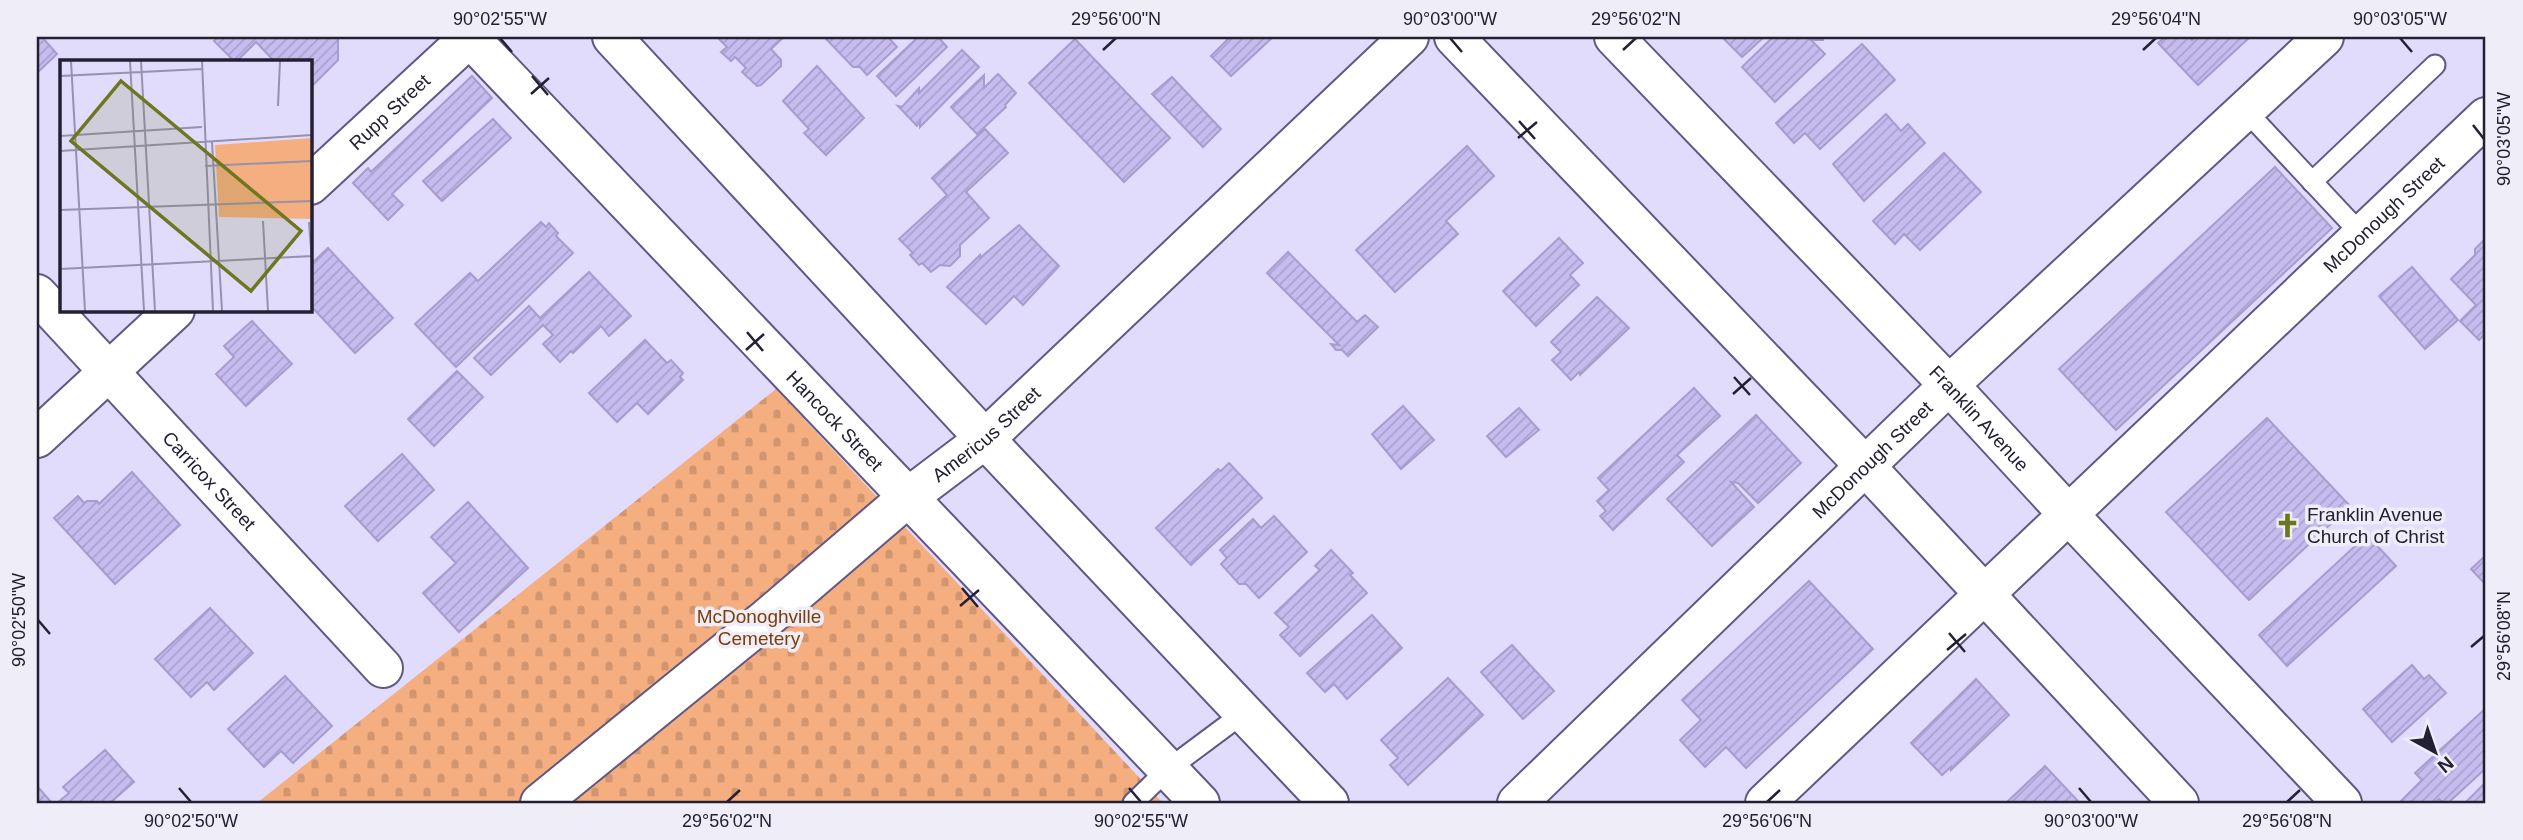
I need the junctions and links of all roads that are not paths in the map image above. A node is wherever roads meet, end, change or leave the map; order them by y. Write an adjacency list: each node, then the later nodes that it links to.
1 (470, 37): 11 (street, Rupp Street); 20 (street, Hancock Street)
2 (612, 37): 18 (street)
3 (1409, 37): 18 (street, Americus Street)
4 (1454, 37): 19 (street)
5 (1614, 37): 16 (street, Franklin Avenue)
6 (2325, 37): 8 (street, McDonough Street)
7 (2435, 65): 10 (lane)
8 (2246, 111): 10 (lane); 16 (street, McDonough Street)
9 (2486, 117): 12 (street, McDonough Street)
10 (2312, 182): 12 (lane)
11 (312, 183)
12 (2362, 235): 21 (street, McDonough Street)
13 (37, 294): 15 (street, Carricox Street)
14 (173, 312): 15 (street)
15 (108, 371): 17 (street); 23 (street, Carricox Street)
16 (1949, 385): 19 (street, McDonough Street); 21 (street, Franklin Avenue)
17 (37, 438)
18 (985, 439): 20 (street, Americus Street); 24 (street)
19 (1865, 466): 22 (street); 30 (street, McDonough Street)
20 (907, 498): 25 (street, Hancock Street); 26 (street, Americus Street)
21 (2068, 514): 22 (street, McDonough Street); 33 (street, Franklin Avenue)
22 (1984, 596): 31 (street, McDonough Street); 32 (street)
23 (383, 668)
24 (1245, 712): 25 (lane); 29 (street)
25 (1167, 770): 27 (lane); 28 (street, Hancock Street)
26 (540, 803)
27 (1133, 803)
28 (1200, 803)
29 (1329, 803)
30 (1517, 803)
31 (1765, 803)
32 (2179, 803)
33 (2342, 803)

